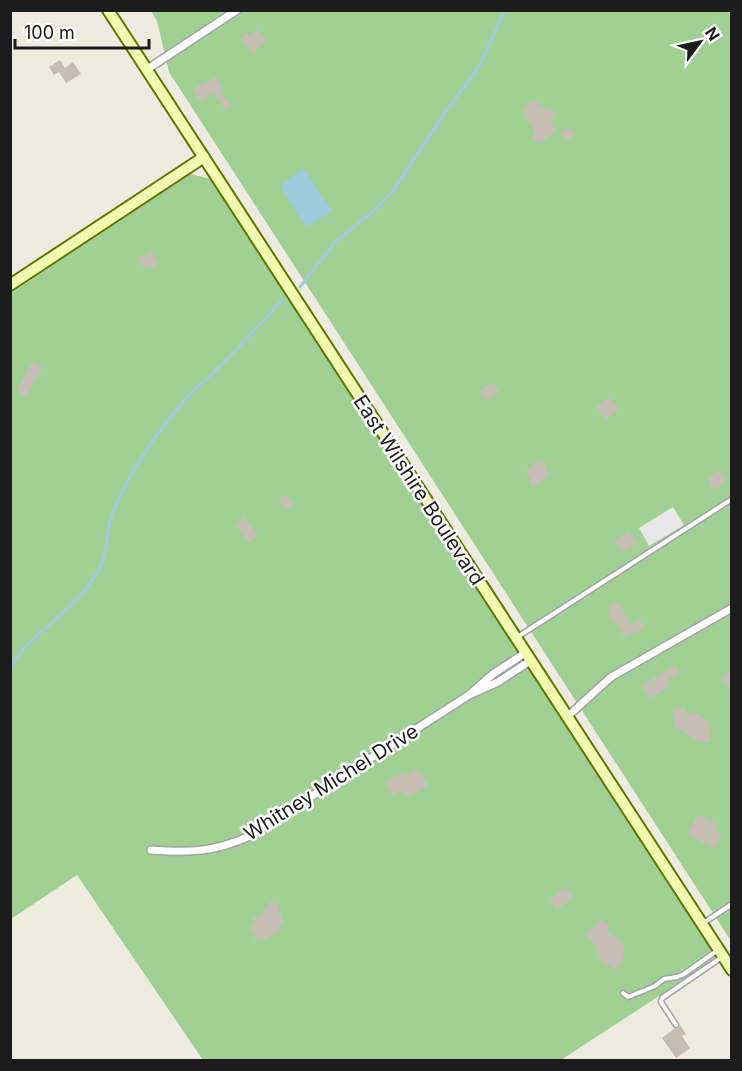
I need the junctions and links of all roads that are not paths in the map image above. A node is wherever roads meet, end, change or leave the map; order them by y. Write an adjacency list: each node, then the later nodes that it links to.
1 (108, 10): 3 (street, East Wilshire Boulevard)
2 (237, 10): 3 (street)
3 (146, 70): 4 (street, East Wilshire Boulevard)
4 (204, 157): 5 (street); 8 (street, East Wilshire Boulevard)
5 (10, 285)
6 (732, 499): 8 (lane)
7 (732, 608): 10 (street)
8 (515, 638): 9 (street, East Wilshire Boulevard)
9 (528, 657): 10 (street, East Wilshire Boulevard); 11 (street, Whitney Michel Drive)
10 (567, 717): 13 (street, East Wilshire Boulevard)
11 (151, 850)
12 (732, 904): 13 (lane)
13 (702, 924): 14 (street, East Wilshire Boulevard)
14 (721, 953): 15 (street, East Wilshire Boulevard); 16 (lane); 17 (lane)
15 (732, 970)
16 (623, 993)
17 (676, 1025)

